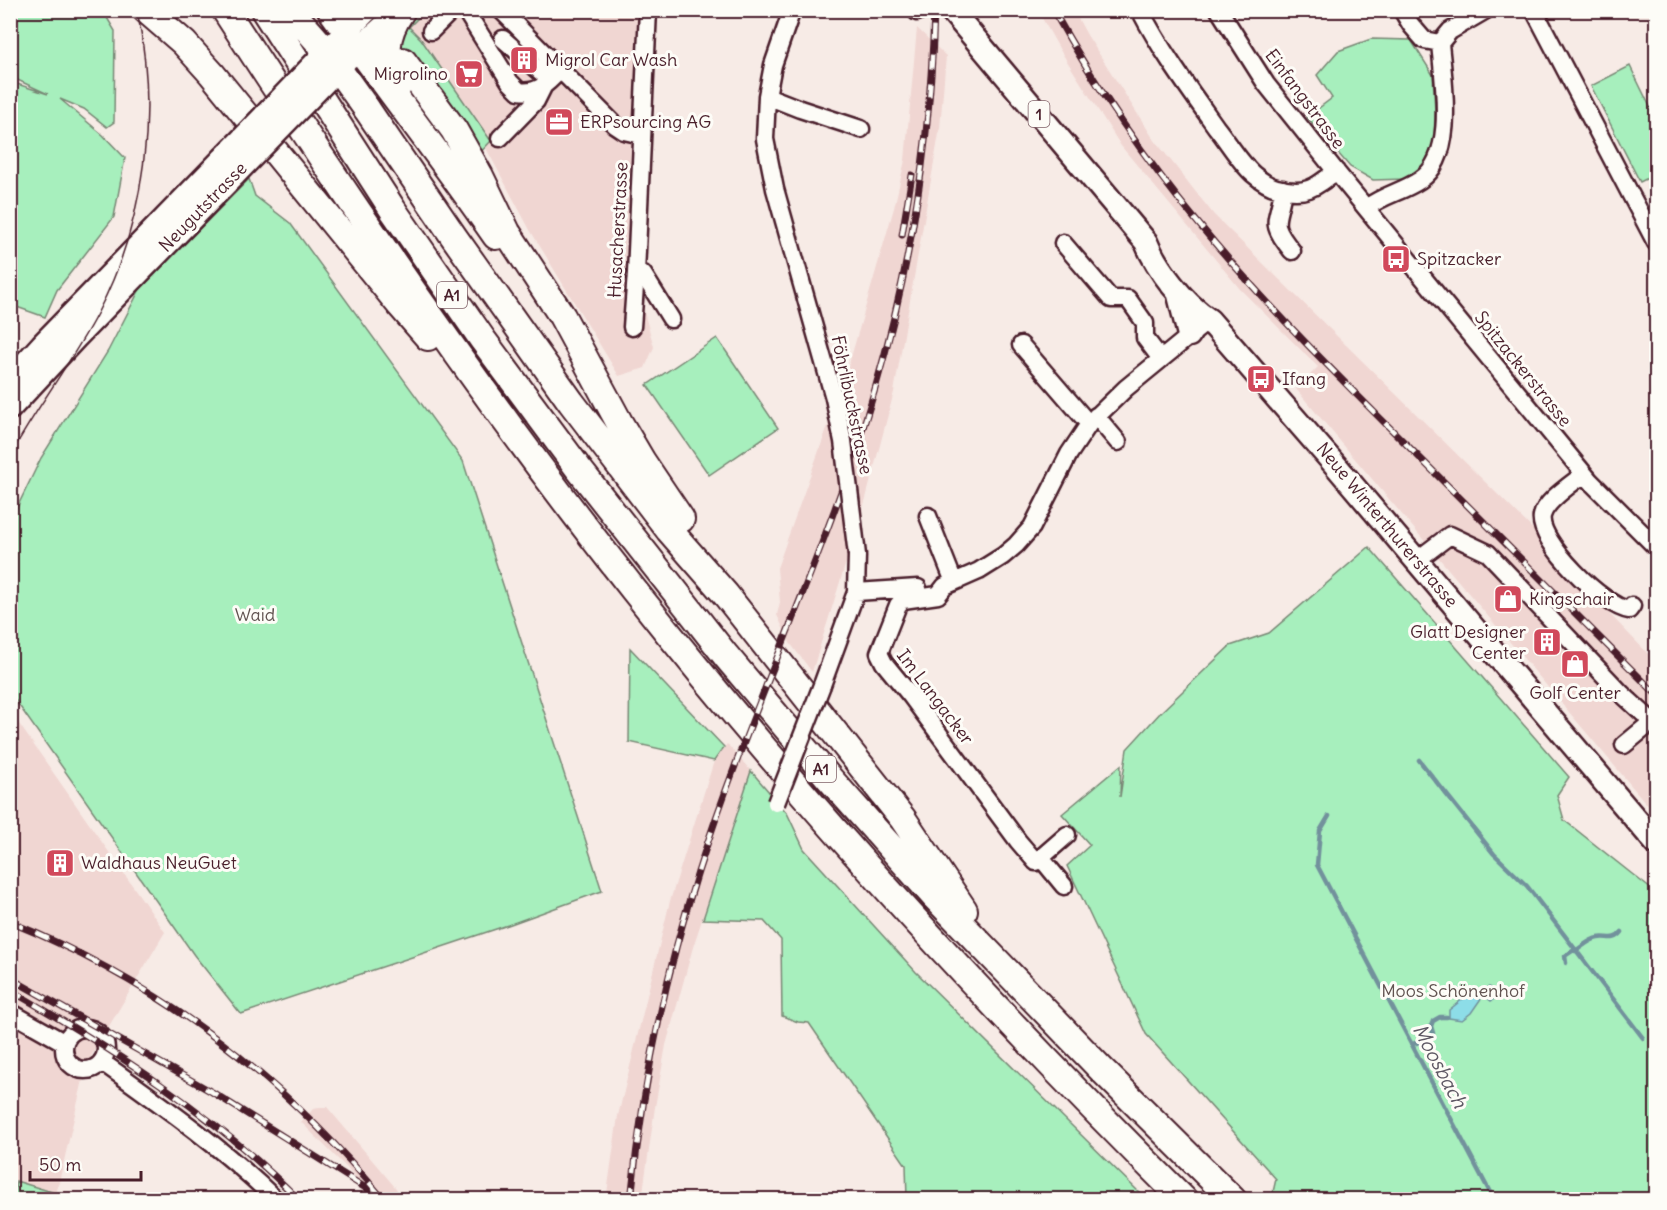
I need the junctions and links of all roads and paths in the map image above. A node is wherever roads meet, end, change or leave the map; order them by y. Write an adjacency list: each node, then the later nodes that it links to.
1 (146, 10): 54 (highway)
2 (225, 10): 54 (highway, A1)
3 (264, 10): 71 (highway, A1)
4 (290, 10): 62 (highway, bridge)
5 (331, 10): 23 (highway)
6 (367, 10): 23 (main road, Neugutstrasse)
7 (402, 10): 23 (main road, Neugutstrasse); 28 (highway)
8 (452, 10): 20 (street)
9 (465, 10): 24 (street)
10 (501, 10): 19 (street)
11 (648, 10): 30 (street, Husacherstrasse)
12 (792, 10): 27 (street, Föhrlibuckstrasse)
13 (951, 10): 36 (main road, Neue Winterthurerstrasse / 1)
14 (1140, 10): 34 (street)
15 (1219, 10): 33 (street, Einfangstrasse)
16 (1402, 10): 22 (street)
17 (1486, 10): 22 (street)
18 (1534, 10): 38 (street)
19 (516, 26): 21 (street); 26 (street)
20 (431, 31)
21 (503, 39): 24 (street); 26 (street)
22 (1440, 43): 35 (street)
23 (346, 46): 28 (highway); 32 (main road, Neugutstrasse, bridge)
24 (490, 51): 26 (street)
25 (404, 61): 50 (highway)
26 (551, 79): 30 (street); 31 (street)
27 (767, 96): 29 (street); 61 (street, Föhrlibuckstrasse, bridge)
28 (415, 122): 50 (highway)
29 (861, 129)
30 (642, 135): 40 (street, Husacherstrasse)
31 (500, 138)
32 (229, 166): 51 (main road, Neugutstrasse); 52 (main road, Neugutstrasse)
33 (1336, 171): 34 (street); 35 (street, Einfangstrasse)
34 (1283, 189): 39 (street)
35 (1366, 208): 56 (street, Spitzackerstrasse)
36 (1146, 242): 41 (main road, Neue Winterthurerstrasse / 1); 44 (main road, Neue Winterthurerstrasse / 1)
37 (1063, 243): 47 (street)
38 (1656, 243)
39 (1292, 251)
40 (636, 273): 43 (street); 45 (street, Husacherstrasse)
41 (1176, 288): 44 (main road, Neue Winterthurerstrasse / 1); 46 (main road)
42 (1120, 308): 47 (street)
43 (671, 318)
44 (1209, 320): 46 (street, Im Langacker); 59 (main road, Neue Winterthurerstrasse / 1)
45 (632, 327)
46 (1190, 335): 49 (street, Im Langacker)
47 (1145, 338): 49 (street)
48 (1021, 345): 53 (street)
49 (1161, 359): 53 (street, Im Langacker)
50 (585, 361): 62 (highway)
51 (10, 380)
52 (10, 408)
53 (1093, 420): 55 (street); 60 (street, Im Langacker)
54 (510, 428): 76 (highway, A1)
55 (1118, 442)
56 (1584, 474): 58 (street, Spitzackerstrasse); 63 (street)
57 (928, 516): 60 (street)
58 (1656, 547)
59 (1417, 560): 64 (street); 68 (main road, Neue Winterthurerstrasse / 1)
60 (950, 584): 61 (street); 69 (street, Im Langacker)
61 (856, 592): 66 (street, Föhrlibuckstrasse, bridge)
62 (726, 595): 71 (highway)
63 (1632, 606)
64 (1655, 723): 65 (street)
65 (1624, 745)
66 (776, 803)
67 (1067, 836): 69 (street)
68 (1656, 843)
69 (1041, 858): 70 (street)
70 (1064, 886)
71 (997, 960): 77 (highway, A1)
72 (10, 1012): 73 (street)
73 (65, 1043): 74 (street); 74 (street)
74 (102, 1062): 75 (street)
75 (276, 1200)
76 (1184, 1200)
77 (1233, 1200)

